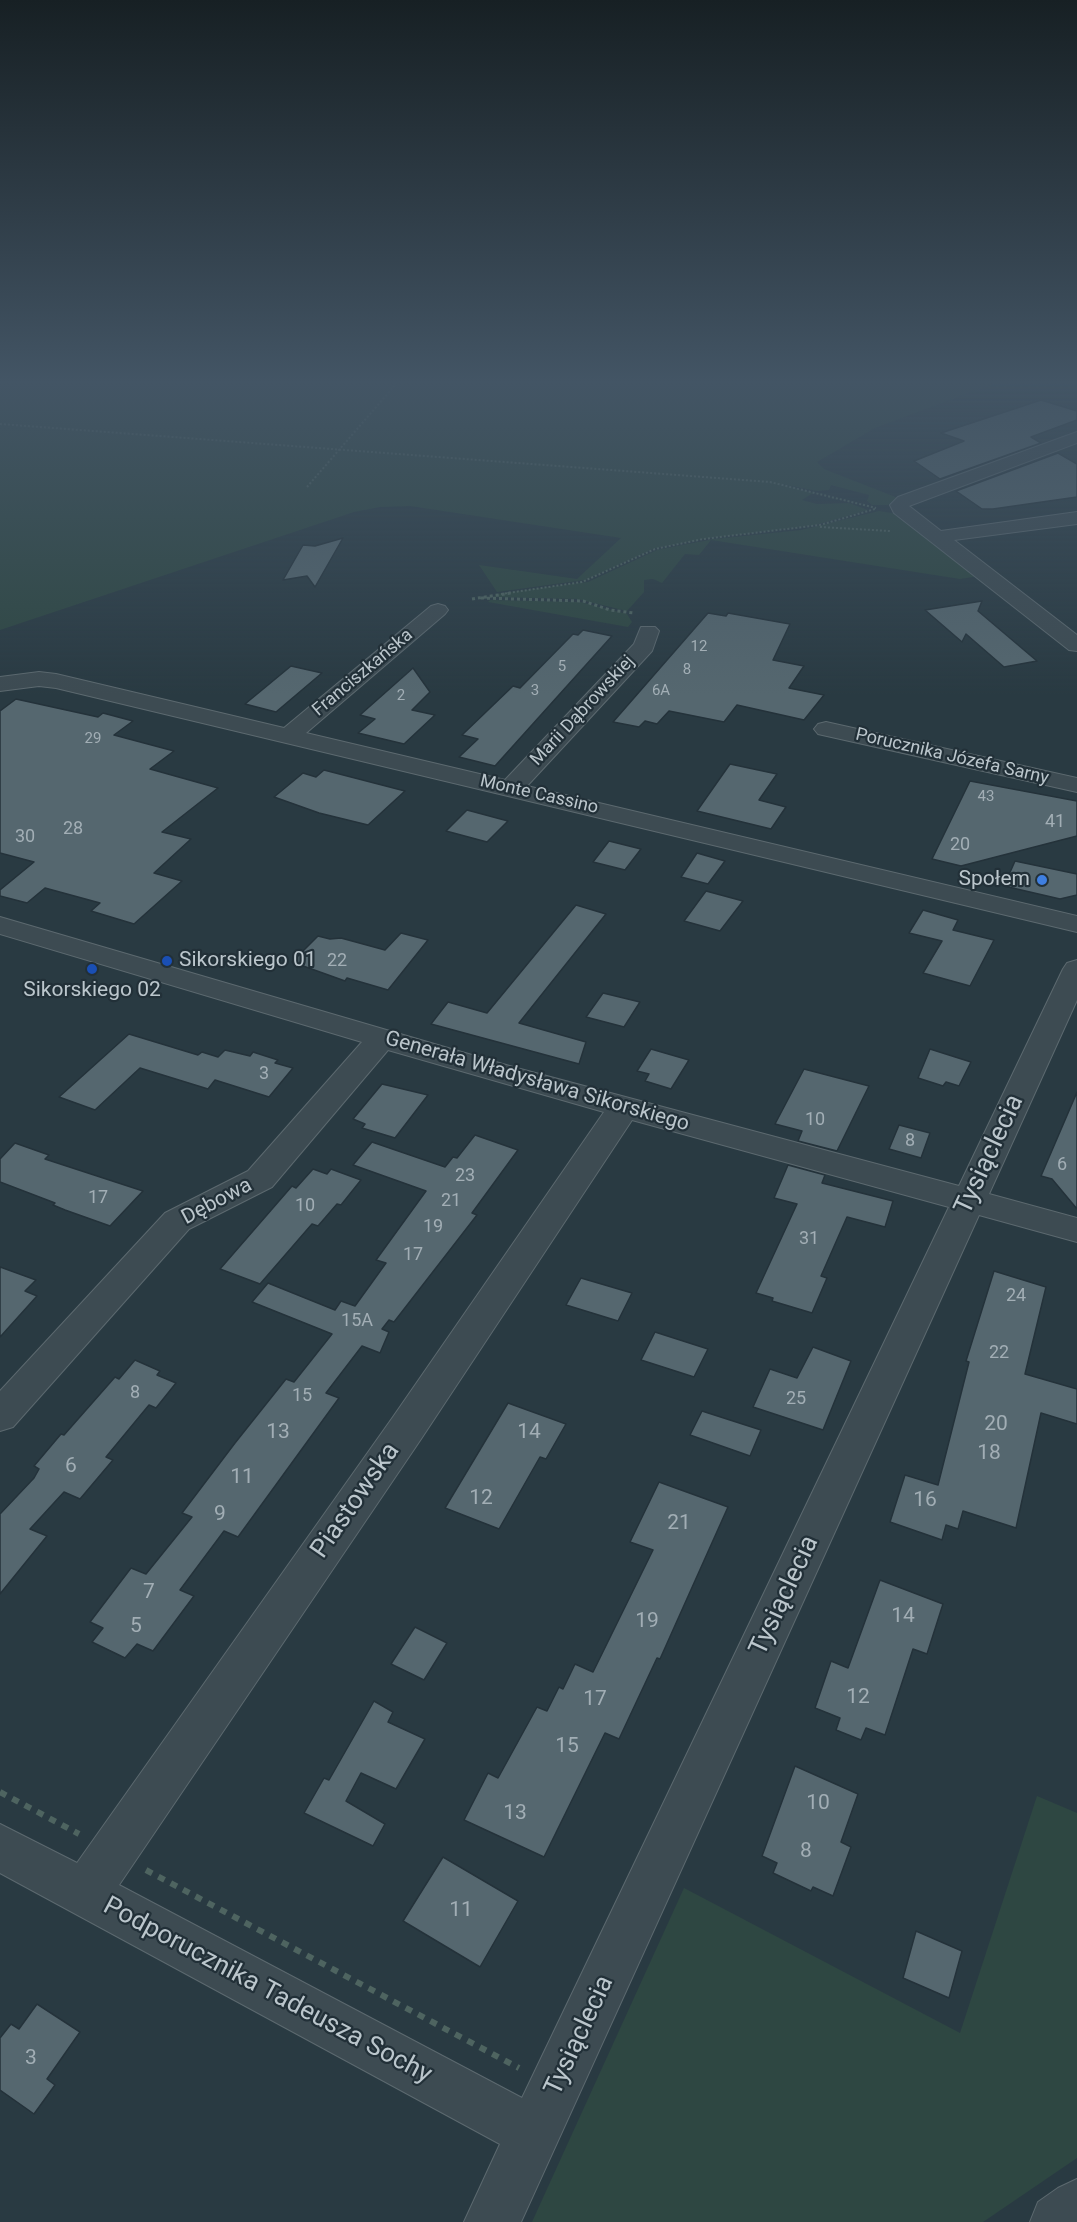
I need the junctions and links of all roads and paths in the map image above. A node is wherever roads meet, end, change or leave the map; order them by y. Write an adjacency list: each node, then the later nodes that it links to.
1 (794, 488): 4 (path)
2 (939, 488): 5 (street)
3 (1077, 518): 5 (street)
4 (804, 528): 5 (path); 7 (path)
5 (934, 535): 8 (street)
6 (438, 610): 11 (street, Franciszkańska)
7 (642, 622): 13 (street, Marii Dąbrowskiej)
8 (1077, 645)
9 (0, 684): 11 (street, Monte Cassino)
10 (826, 729): 12 (street, Porucznika Józefa Sarny)
11 (289, 736): 13 (street, Monte Cassino)
12 (1077, 785)
13 (511, 788): 14 (street, Monte Cassino)
14 (1077, 924)
15 (0, 925): 17 (street, Generała Władysława Sikorskiego)
16 (1077, 969): 19 (street, Tysiąclecia)
17 (382, 1038): 18 (street, Generała Władysława Sikorskiego); 21 (street, Dębowa)
18 (624, 1107): 19 (street, Generała Władysława Sikorskiego); 24 (street, Piastowska)
19 (969, 1201): 20 (street, Generała Władysława Sikorskiego); 27 (street, Tysiąclecia)
20 (1077, 1230)
21 (0, 1416)
22 (0, 1792): 24 (path)
23 (0, 1847): 25 (street, Podporucznika Tadeusza Sochy)
24 (112, 1852): 25 (street, Piastowska); 26 (path)
25 (85, 1893): 27 (street, Podporucznika Tadeusza Sochy)
26 (523, 2070)
27 (535, 2134): 29 (street, Tysiąclecia)
28 (1077, 2207): 30 (street)
29 (492, 2222)
30 (1058, 2222)

